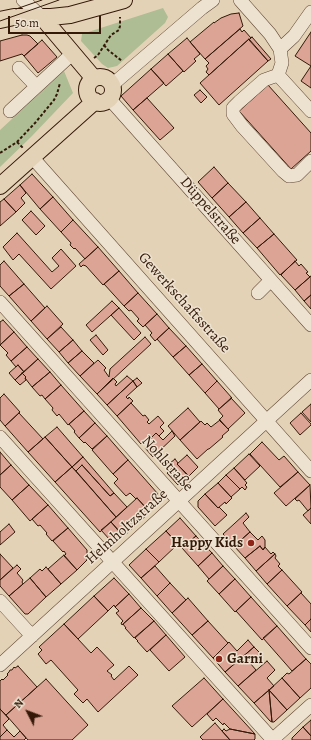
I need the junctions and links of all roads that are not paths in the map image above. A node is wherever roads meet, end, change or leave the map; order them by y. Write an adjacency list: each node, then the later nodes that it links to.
1 (23, 0): 6 (street)
2 (124, 0): 6 (main road)
3 (213, 0): 14 (street)
4 (240, 0): 8 (street)
5 (311, 12): 8 (street)
6 (42, 17): 7 (main road); 9 (main road)
7 (0, 20)
8 (280, 49): 11 (street)
9 (76, 58): 12 (main road); 13 (street)
10 (19, 68): 13 (street)
11 (278, 75): 16 (street); 18 (street)
12 (93, 79): 14 (main road); 14 (main road)
13 (36, 86): 15 (street)
14 (105, 95): 17 (main road); 20 (street, Düppelstraße)
15 (10, 110)
16 (311, 111)
17 (32, 157): 19 (main road); 25 (street, Gewerkschaftsstraße)
18 (311, 161)
19 (0, 186)
20 (271, 280): 21 (street); 23 (street, Düppelstraße)
21 (258, 292)
22 (0, 302): 28 (street, Nohlstraße)
23 (311, 325)
24 (311, 380): 25 (street, Helmholtzstraße)
25 (266, 421): 27 (street, Gewerkschaftsstraße); 28 (street, Helmholtzstraße)
26 (0, 437): 29 (street)
27 (311, 470)
28 (179, 502): 29 (street, Helmholtzstraße); 32 (street, Nohlstraße)
29 (113, 562): 31 (street, Helmholtzstraße); 35 (street)
30 (0, 601): 31 (street)
31 (32, 636): 33 (street, Helmholtzstraße)
32 (311, 648)
33 (0, 665)
34 (311, 705): 35 (street)
35 (272, 740)

